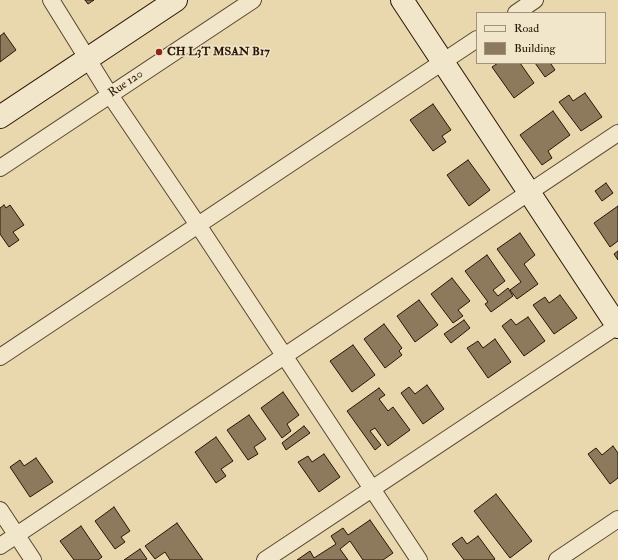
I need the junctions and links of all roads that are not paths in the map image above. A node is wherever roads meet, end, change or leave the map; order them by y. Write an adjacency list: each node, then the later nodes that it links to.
1 (51, 0): 8 (street)
2 (176, 0): 8 (street)
3 (253, 0): 10 (street, Rue 120)
4 (402, 0): 9 (street)
5 (535, 0): 6 (street)
6 (517, 12)
7 (476, 40): 9 (street)
8 (88, 58): 10 (street); 11 (street)
9 (443, 62): 14 (street); 15 (street)
10 (110, 95): 13 (street, Rue 120); 15 (street)
11 (0, 117)
12 (618, 133): 14 (street)
13 (0, 168)
14 (530, 193): 16 (street); 17 (street)
15 (198, 225): 17 (street); 18 (street)
16 (618, 326): 19 (street)
17 (284, 356): 19 (street); 22 (street)
18 (0, 357)
19 (372, 488): 26 (street); 27 (street)
20 (0, 510): 22 (street)
21 (618, 519): 24 (street)
22 (17, 535): 23 (street); 25 (street)
23 (0, 546)
24 (567, 557)
25 (34, 560)
26 (265, 560)
27 (419, 560)

